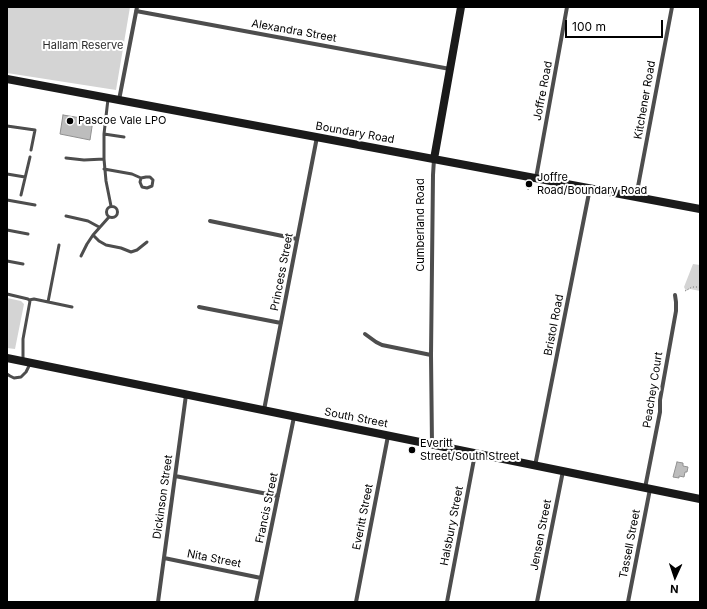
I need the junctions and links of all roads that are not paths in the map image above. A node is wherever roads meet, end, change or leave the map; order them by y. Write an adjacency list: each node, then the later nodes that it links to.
1 (461, 7): 5 (main road, Cumberland Road)
2 (567, 7): 22 (street, Joffre Road)
3 (672, 7): 25 (street, Kitchener Road)
4 (136, 9): 5 (street, Alexandra Street); 8 (street)
5 (450, 68): 16 (main road, Cumberland Road)
6 (7, 79): 7 (main road, Boundary Road)
7 (108, 97): 8 (main road, Boundary Road); 10 (lane)
8 (119, 100): 11 (main road, Boundary Road)
9 (7, 126): 13 (lane)
10 (104, 134): 12 (lane); 17 (lane)
11 (317, 137): 16 (main road, Boundary Road); 37 (street, Princess Street)
12 (124, 138)
13 (31, 150)
14 (30, 157): 20 (lane)
15 (66, 158): 17 (lane)
16 (434, 158): 22 (main road, Boundary Road); 51 (street, Cumberland Road)
17 (104, 159): 18 (lane)
18 (104, 169): 21 (lane); 28 (lane)
19 (7, 174): 20 (lane)
20 (25, 177): 24 (lane)
21 (141, 178): 21 (lane)
22 (536, 178): 23 (main road, Boundary Road)
23 (590, 188): 25 (main road, Boundary Road); 61 (street, Bristol Road)
24 (21, 195)
25 (636, 197): 29 (main road, Boundary Road)
26 (7, 200): 27 (lane)
27 (35, 205)
28 (111, 206): 31 (lane); 31 (lane)
29 (700, 209)
30 (66, 216): 33 (lane)
31 (109, 217): 33 (lane)
32 (210, 221): 37 (street)
33 (99, 227): 36 (lane)
34 (7, 230): 35 (lane)
35 (28, 234)
36 (92, 235): 38 (lane); 40 (lane)
37 (297, 239): 49 (street, Princess Street)
38 (146, 242)
39 (59, 245): 46 (lane)
40 (81, 256)
41 (7, 261): 42 (lane)
42 (23, 264)
43 (7, 294): 45 (lane)
44 (675, 295): 64 (street, Peachey Court)
45 (29, 300): 46 (lane); 53 (lane)
46 (48, 302): 47 (lane)
47 (72, 307)
48 (199, 307): 49 (street)
49 (281, 323): 56 (street, Princess Street)
50 (365, 334): 51 (street)
51 (431, 355): 59 (street, Cumberland Road)
52 (7, 358): 53 (main road, South Street)
53 (27, 362): 54 (lane); 55 (main road, South Street)
54 (7, 374)
55 (186, 395): 56 (main road, South Street); 63 (street, Dickinson Street)
56 (264, 410): 57 (main road, South Street)
57 (294, 417): 58 (main road, South Street); 65 (street, Francis Street)
58 (388, 436): 59 (main road, South Street); 71 (street, Everitt Street)
59 (432, 445): 60 (main road, South Street)
60 (475, 454): 61 (main road, South Street); 72 (street, Halsbury Street)
61 (535, 466): 62 (main road, South Street)
62 (562, 472): 64 (main road, South Street); 73 (street, Jensen Street)
63 (175, 476): 65 (street); 67 (street, Dickinson Street)
64 (647, 489): 66 (main road, South Street); 74 (street, Tassell Street)
65 (278, 496): 68 (street, Francis Street)
66 (700, 499)
67 (164, 558): 68 (street, Nita Street); 69 (street, Dickinson Street)
68 (261, 578): 70 (street, Francis Street)
69 (158, 602)
70 (256, 602)
71 (356, 602)
72 (447, 602)
73 (537, 602)
74 (628, 602)

